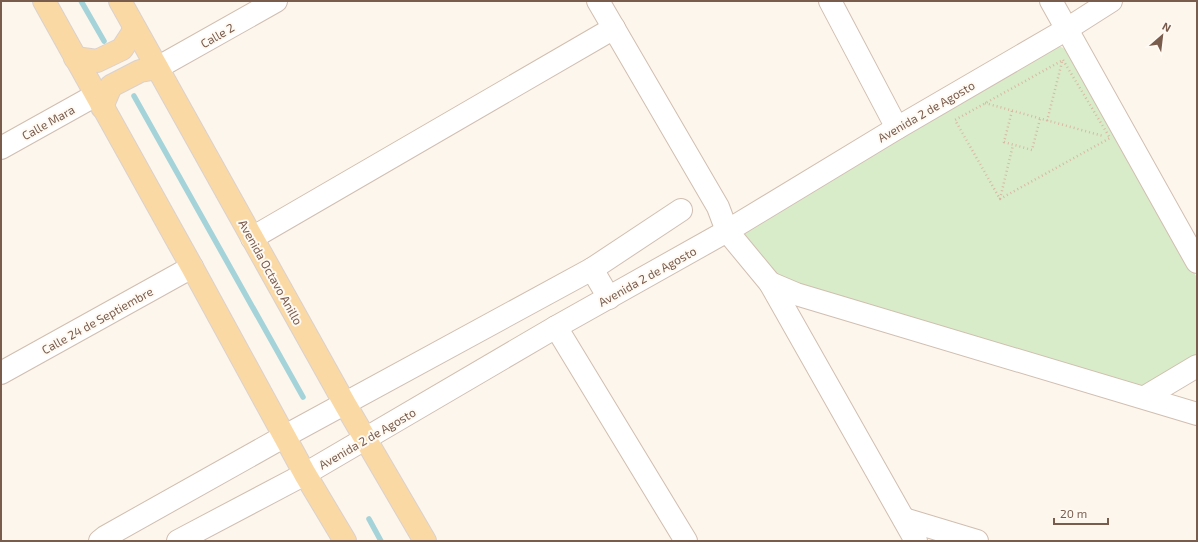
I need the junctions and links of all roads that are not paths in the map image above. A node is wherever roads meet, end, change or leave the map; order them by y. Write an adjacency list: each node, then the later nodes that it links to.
1 (44, 1): 11 (main road)
2 (120, 1): 9 (main road, Avenida Octavo Anillo)
3 (276, 1): 12 (street, Calle 2)
4 (598, 1): 8 (street)
5 (830, 1): 14 (street)
6 (1051, 1): 10 (street)
7 (1111, 1): 10 (street, Avenida 2 de Agosto)
8 (614, 28): 17 (street); 18 (street)
9 (135, 29): 11 (main road); 12 (main road, Avenida Octavo Anillo)
10 (1067, 29): 14 (street, Avenida 2 de Agosto); 19 (street)
11 (75, 58): 13 (main road)
12 (157, 68): 13 (main road); 18 (main road, Avenida Octavo Anillo)
13 (99, 101): 15 (street, Calle Mara); 20 (main road)
14 (898, 128): 17 (street, Avenida 2 de Agosto)
15 (1, 148)
16 (681, 210): 21 (street)
17 (727, 230): 22 (street); 23 (street, Avenida 2 de Agosto)
18 (252, 238): 28 (main road, Avenida Octavo Anillo)
19 (1197, 262)
20 (192, 267): 26 (street, Calle 24 de Septiembre); 30 (main road)
21 (592, 269): 23 (street); 28 (street)
22 (770, 283): 27 (street); 33 (street)
23 (608, 298): 24 (street, Avenida 2 de Agosto)
24 (556, 327): 31 (street, Avenida 2 de Agosto); 38 (street)
25 (1197, 366): 27 (street)
26 (1, 373)
27 (1145, 397): 29 (street)
28 (345, 404): 30 (street); 31 (main road, Avenida Octavo Anillo)
29 (1197, 414)
30 (285, 436): 32 (main road); 34 (street)
31 (364, 439): 32 (street, Avenida 2 de Agosto); 37 (main road, Avenida Octavo Anillo)
32 (305, 474): 35 (street, Avenida 2 de Agosto); 36 (main road)
33 (904, 519): 39 (street); 40 (street)
34 (100, 541)
35 (178, 541)
36 (345, 541)
37 (425, 541)
38 (686, 541)
39 (916, 541)
40 (977, 541)

